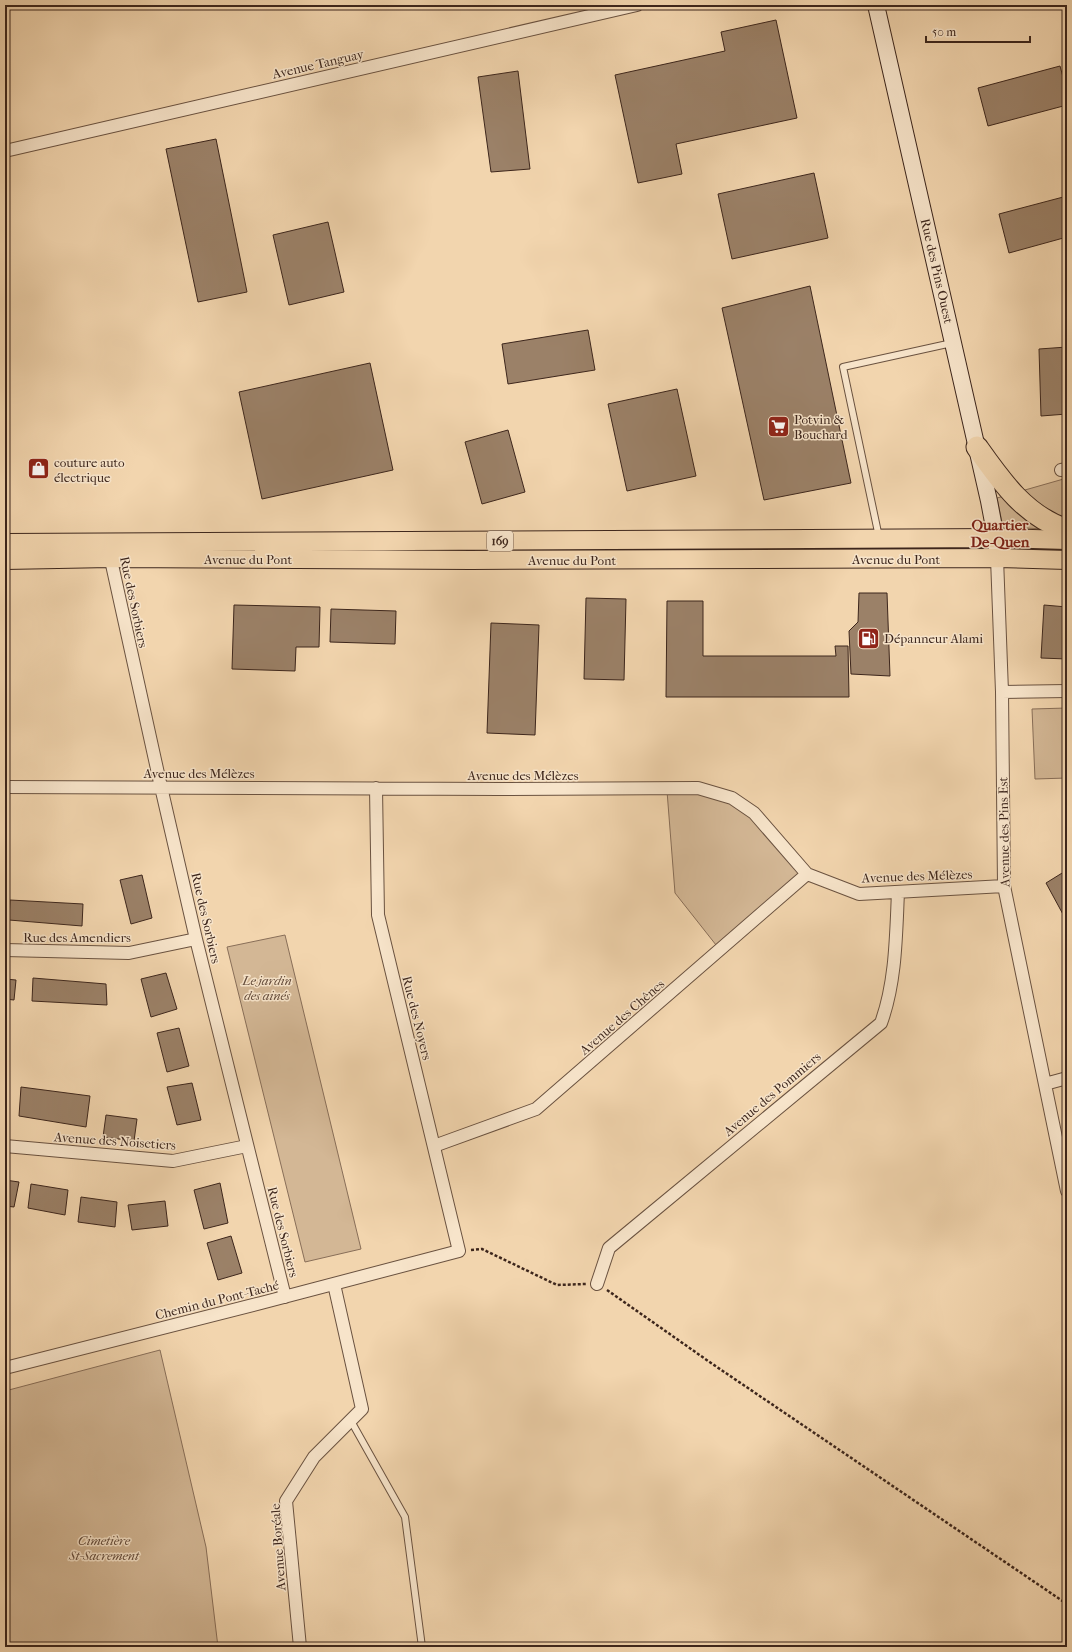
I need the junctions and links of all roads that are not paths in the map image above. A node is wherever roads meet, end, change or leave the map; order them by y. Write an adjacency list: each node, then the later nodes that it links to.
1 (637, 5): 3 (street, Avenue Tanguay)
2 (876, 5): 4 (main road, Rue des Pins Ouest)
3 (5, 151)
4 (953, 342): 5 (main road, Rue des Pins Ouest); 8 (lane)
5 (977, 447): 6 (highway); 7 (main road, Rue des Pins Ouest)
6 (1067, 530)
7 (996, 538): 8 (main road, Avenue du Pont / 169); 9 (main road, Avenue du Pont / 169); 12 (main road, Avenue des Pins Est)
8 (880, 540): 11 (main road, Avenue du Pont / 169)
9 (1067, 540)
10 (5, 543): 11 (main road, Avenue du Pont / 169)
11 (109, 551): 12 (main road, Avenue du Pont); 13 (main road, Avenue du Pont); 18 (street, Rue des Sorbiers)
12 (997, 558): 14 (main road, Avenue du Pont); 16 (street, Avenue des Pins Est)
13 (5, 560)
14 (1067, 560)
15 (1067, 691): 16 (street)
16 (1002, 692): 21 (street, Avenue des Pins Est)
17 (5, 787): 18 (street, Avenue des Mélèzes)
18 (161, 787): 19 (street, Avenue des Mélèzes); 23 (street, Rue des Sorbiers)
19 (376, 788): 20 (street, Avenue des Mélèzes); 29 (street, Rue des Noyers)
20 (808, 874): 22 (street, Avenue des Mélèzes); 29 (street, Avenue des Chênes)
21 (1004, 886): 22 (street, Avenue des Mélèzes); 26 (street, Avenue des Pins Est)
22 (898, 892): 33 (street, Avenue des Pommiers)
23 (196, 939): 24 (street, Rue des Amendiers); 28 (street, Rue des Sorbiers)
24 (5, 950)
25 (1067, 1078): 26 (street)
26 (1045, 1084): 30 (street, Avenue des Pins Est)
27 (5, 1146): 28 (street, Avenue des Noisetiers)
28 (247, 1146): 34 (street, Rue des Sorbiers)
29 (434, 1146): 31 (street, Rue des Noyers)
30 (1067, 1191)
31 (459, 1251): 32 (street, Chemin du Pont-Taché)
32 (334, 1284): 34 (street, Chemin du Pont-Taché); 36 (street, Avenue Boréale)
33 (597, 1284)
34 (284, 1297): 35 (street, Chemin du Pont-Taché)
35 (5, 1368)
36 (350, 1421): 37 (street, Avenue Boréale); 38 (lane)
37 (300, 1647)
38 (422, 1647)

